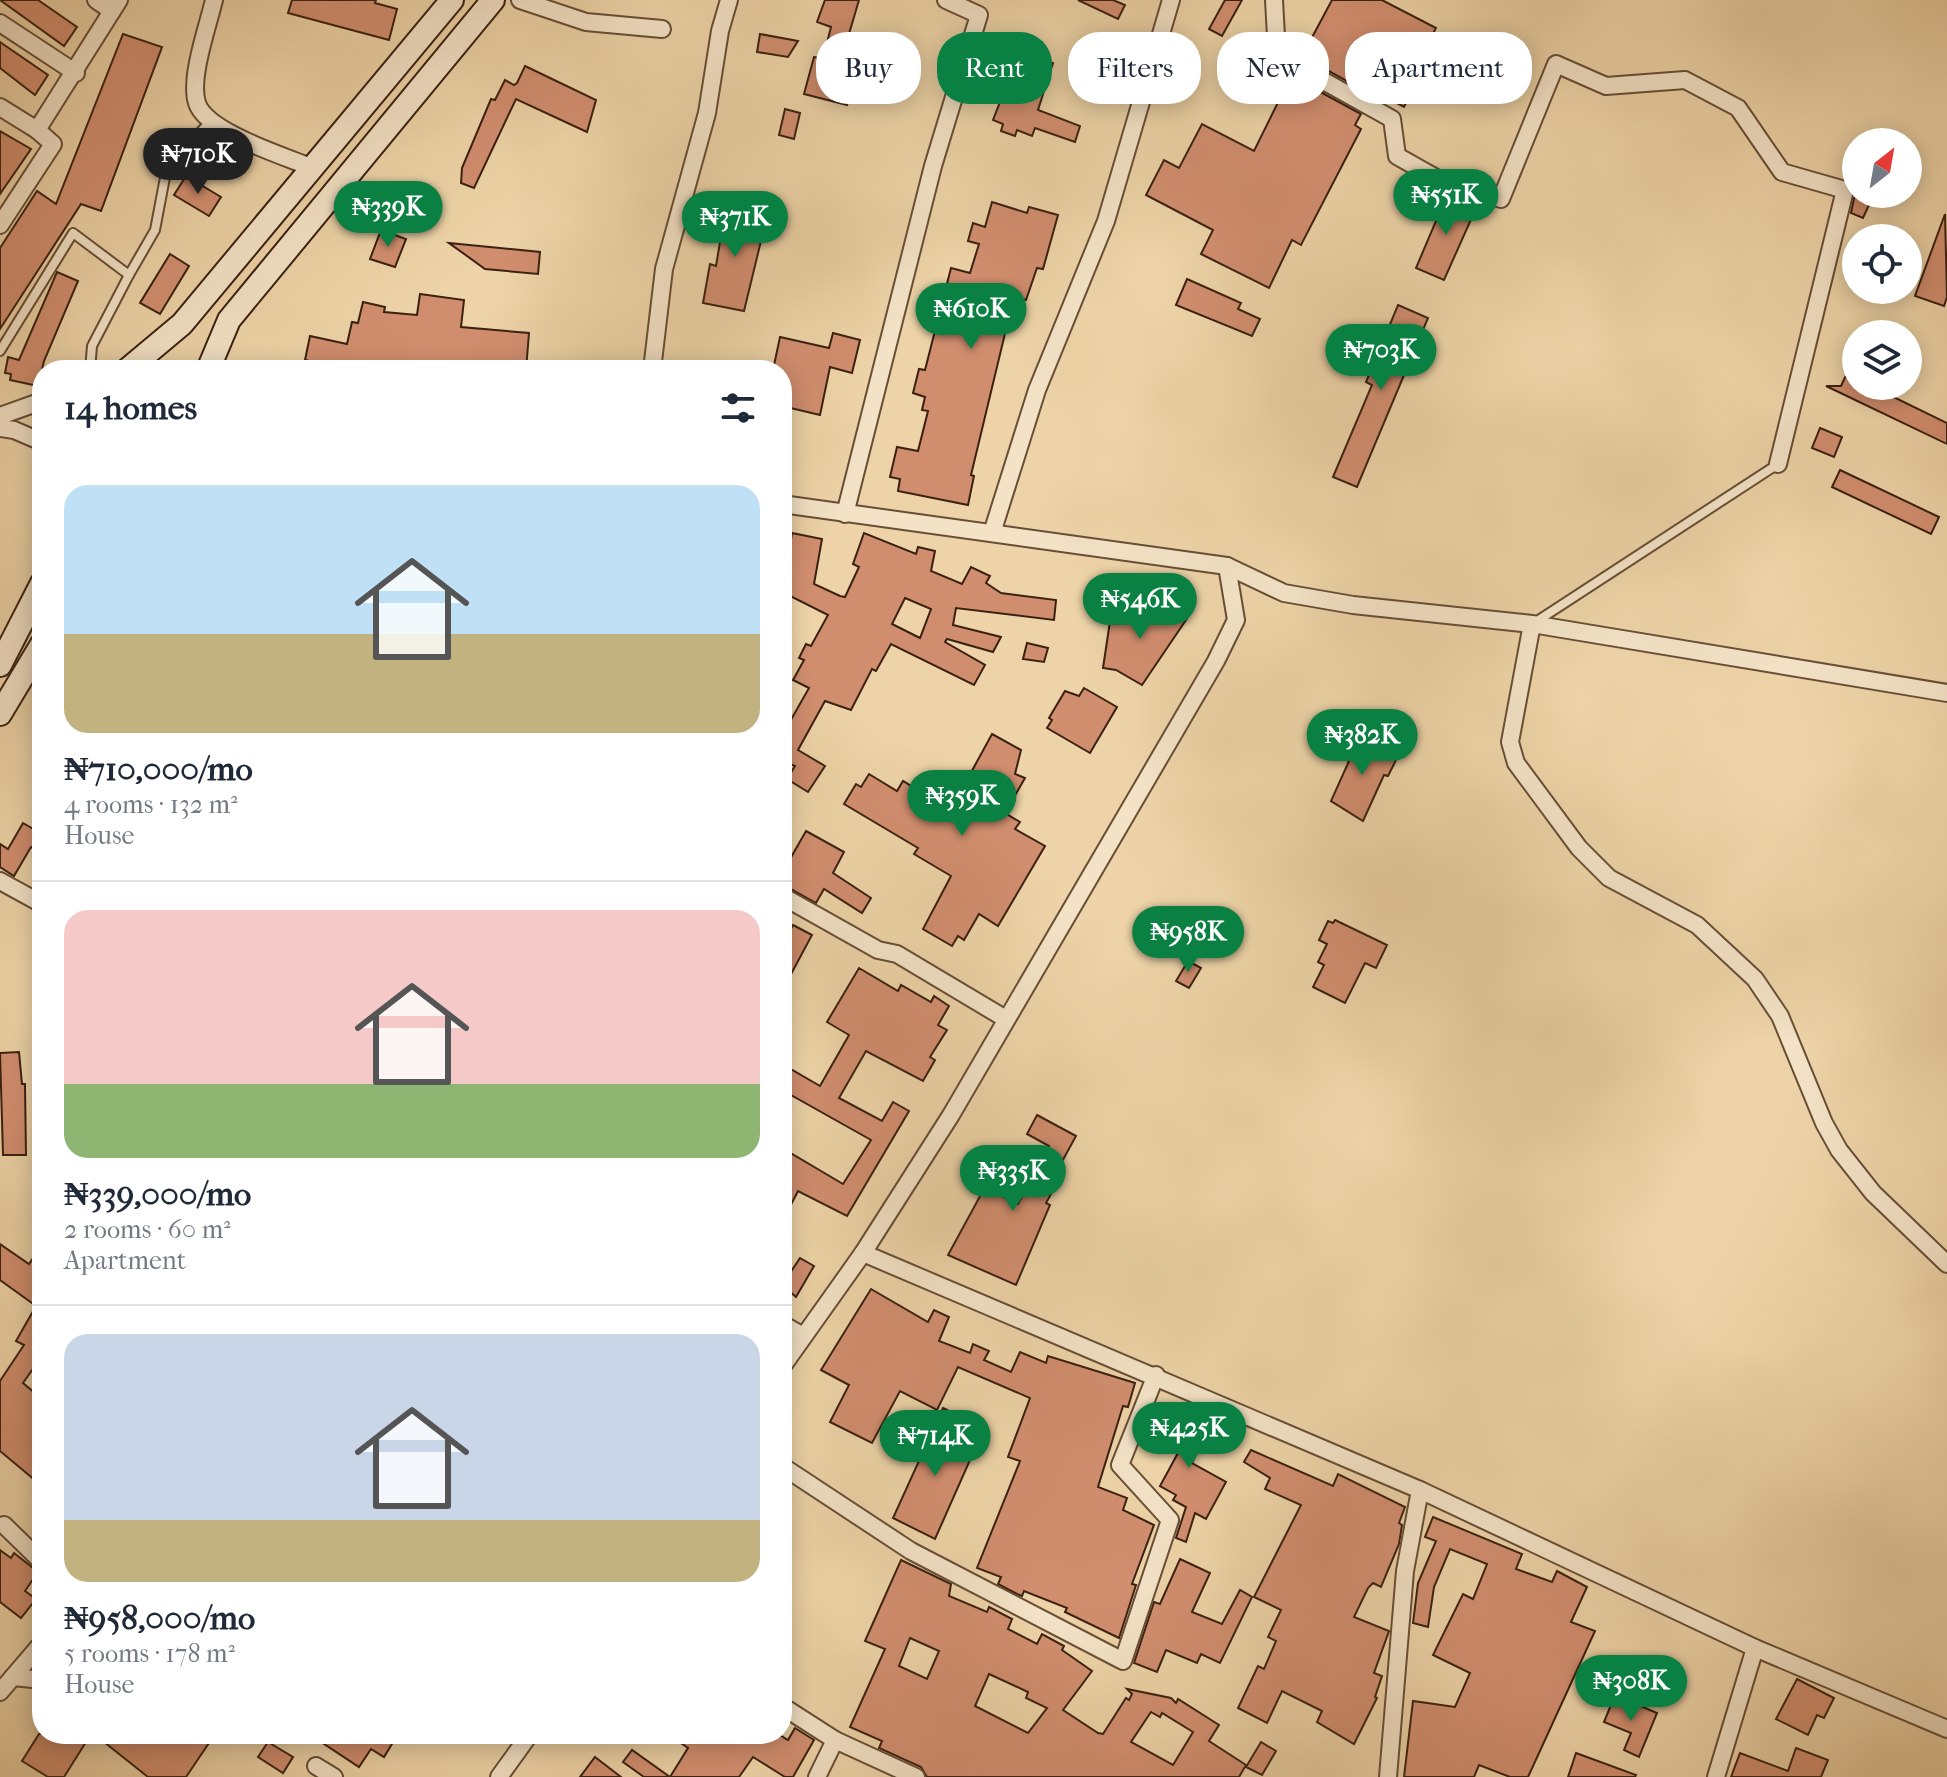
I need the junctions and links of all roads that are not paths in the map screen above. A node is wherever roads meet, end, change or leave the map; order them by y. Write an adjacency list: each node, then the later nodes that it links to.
1 (96, 0): 10 (street)
2 (214, 0): 15 (street)
3 (452, 0): 17 (main road)
4 (493, 0): 23 (main road)
5 (520, 0): 12 (street)
6 (729, 0): 24 (street)
7 (946, 0): 31 (street)
8 (1171, 0): 32 (street)
9 (1274, 0): 29 (street)
10 (115, 5): 13 (street)
11 (0, 23): 13 (street)
12 (662, 29)
13 (76, 73): 16 (street)
14 (0, 107): 16 (street)
15 (209, 123): 17 (street); 19 (lane)
16 (37, 130): 18 (street)
17 (313, 168): 22 (main road)
18 (0, 225)
19 (129, 275): 20 (lane); 21 (lane)
20 (0, 351)
21 (91, 360)
22 (139, 360)
23 (211, 360)
24 (653, 360)
25 (32, 405): 26 (street)
26 (0, 416)
27 (0, 428): 28 (street)
28 (32, 439)
29 (1778, 464): 35 (lane)
30 (792, 506): 31 (street)
31 (845, 514): 32 (street)
32 (992, 533): 33 (street)
33 (1227, 566): 35 (street); 43 (street)
34 (32, 603): 37 (main road)
35 (1532, 624): 38 (street); 45 (street)
36 (32, 661): 39 (main road)
37 (0, 665)
38 (1947, 693)
39 (0, 714)
40 (0, 881): 41 (street)
41 (32, 899)
42 (792, 902): 43 (street)
43 (1006, 1019): 44 (street)
44 (863, 1253): 47 (street); 49 (street)
45 (1947, 1264)
46 (792, 1330): 47 (street)
47 (803, 1336): 48 (street)
48 (792, 1352)
49 (1156, 1375): 50 (street); 51 (street)
50 (792, 1473)
51 (1420, 1490): 54 (street); 68 (street)
52 (4, 1525): 53 (street)
53 (32, 1552)
54 (1755, 1648): 60 (street); 69 (street)
55 (32, 1655): 56 (street)
56 (13, 1677): 57 (street); 58 (street)
57 (32, 1679)
58 (0, 1692)
59 (792, 1712): 61 (street)
60 (1947, 1729)
61 (835, 1740): 66 (street); 67 (street)
62 (523, 1744): 65 (street)
63 (316, 1766): 64 (street)
64 (334, 1777)
65 (499, 1777)
66 (817, 1777)
67 (916, 1777)
68 (1388, 1777)
69 (1716, 1777)

